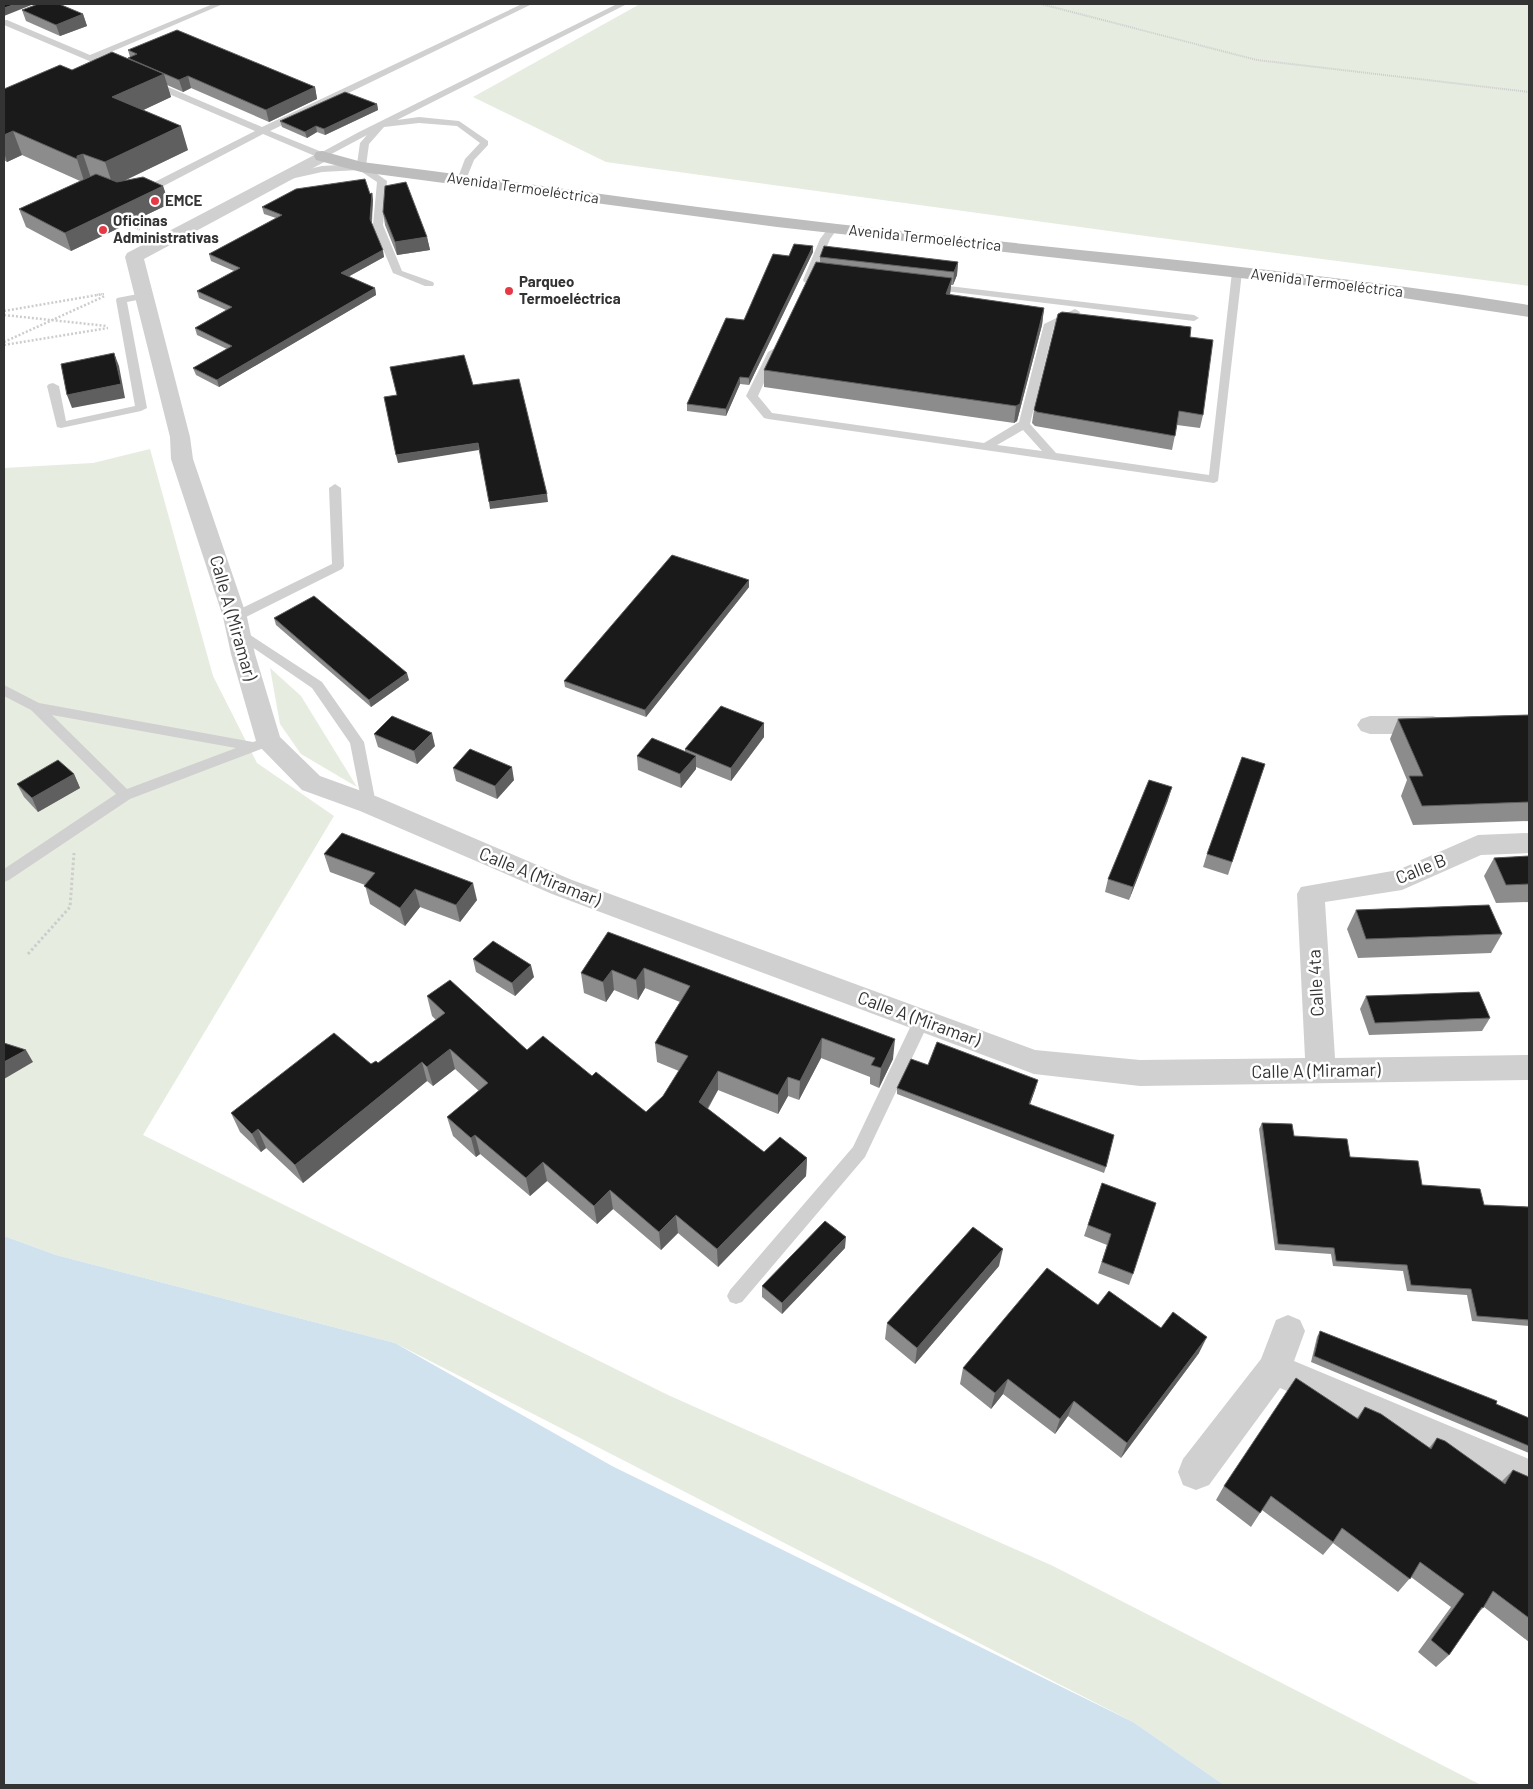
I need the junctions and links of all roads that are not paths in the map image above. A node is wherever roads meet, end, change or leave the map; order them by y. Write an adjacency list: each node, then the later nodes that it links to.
1 (219, 4): 5 (lane)
2 (528, 4): 9 (lane)
3 (623, 4): 8 (lane)
4 (4, 22): 5 (lane)
5 (91, 58): 6 (lane)
6 (125, 73)
7 (144, 80): 9 (lane)
8 (381, 125): 10 (lane); 11 (lane); 13 (lane)
9 (264, 130): 10 (lane); 14 (lane)
10 (322, 156): 11 (main road, Avenida Termoeléctrica); 12 (street, Calle A (Miramar))
11 (361, 166): 12 (lane); 13 (main road, Avenida Termoeléctrica); 17 (lane)
12 (279, 178): 20 (street, Calle A (Miramar))
13 (462, 180): 15 (main road, Avenida Termoeléctrica)
14 (133, 194)
15 (833, 228): 16 (main road, Avenida Termoeléctrica); 19 (lane)
16 (1237, 272): 23 (main road, Avenida Termoeléctrica); 30 (lane)
17 (429, 284)
18 (918, 286): 21 (lane)
19 (803, 290)
20 (142, 296): 27 (lane); 32 (street, Calle A (Miramar))
21 (1028, 299): 22 (lane); 24 (lane)
22 (1088, 306): 24 (lane); 25 (lane)
23 (1529, 311)
24 (1044, 318): 28 (lane)
25 (1194, 318)
26 (777, 343): 29 (lane)
27 (53, 386)
28 (1024, 424): 29 (lane); 30 (lane)
29 (986, 447): 30 (lane)
30 (1052, 456)
31 (335, 488): 32 (lane)
32 (236, 624): 37 (street, Calle A (Miramar)); 39 (lane)
33 (4, 690): 34 (lane)
34 (36, 707): 37 (lane); 38 (lane)
35 (1460, 724): 36 (street)
36 (1370, 725)
37 (261, 744): 38 (lane); 39 (street, Calle A (Miramar))
38 (125, 795): 41 (lane)
39 (370, 804): 43 (street, Calle A (Miramar))
40 (1529, 843): 42 (street, Calle B)
41 (4, 876)
42 (1311, 894): 45 (street, Calle 4ta)
43 (922, 1020): 45 (street, Calle A (Miramar)); 46 (lane)
44 (1529, 1068): 45 (street, Calle A (Miramar))
45 (1321, 1071)
46 (736, 1296)
47 (1288, 1331): 48 (street)
48 (1274, 1369): 49 (street); 50 (street)
49 (1196, 1472)
50 (1529, 1477)

